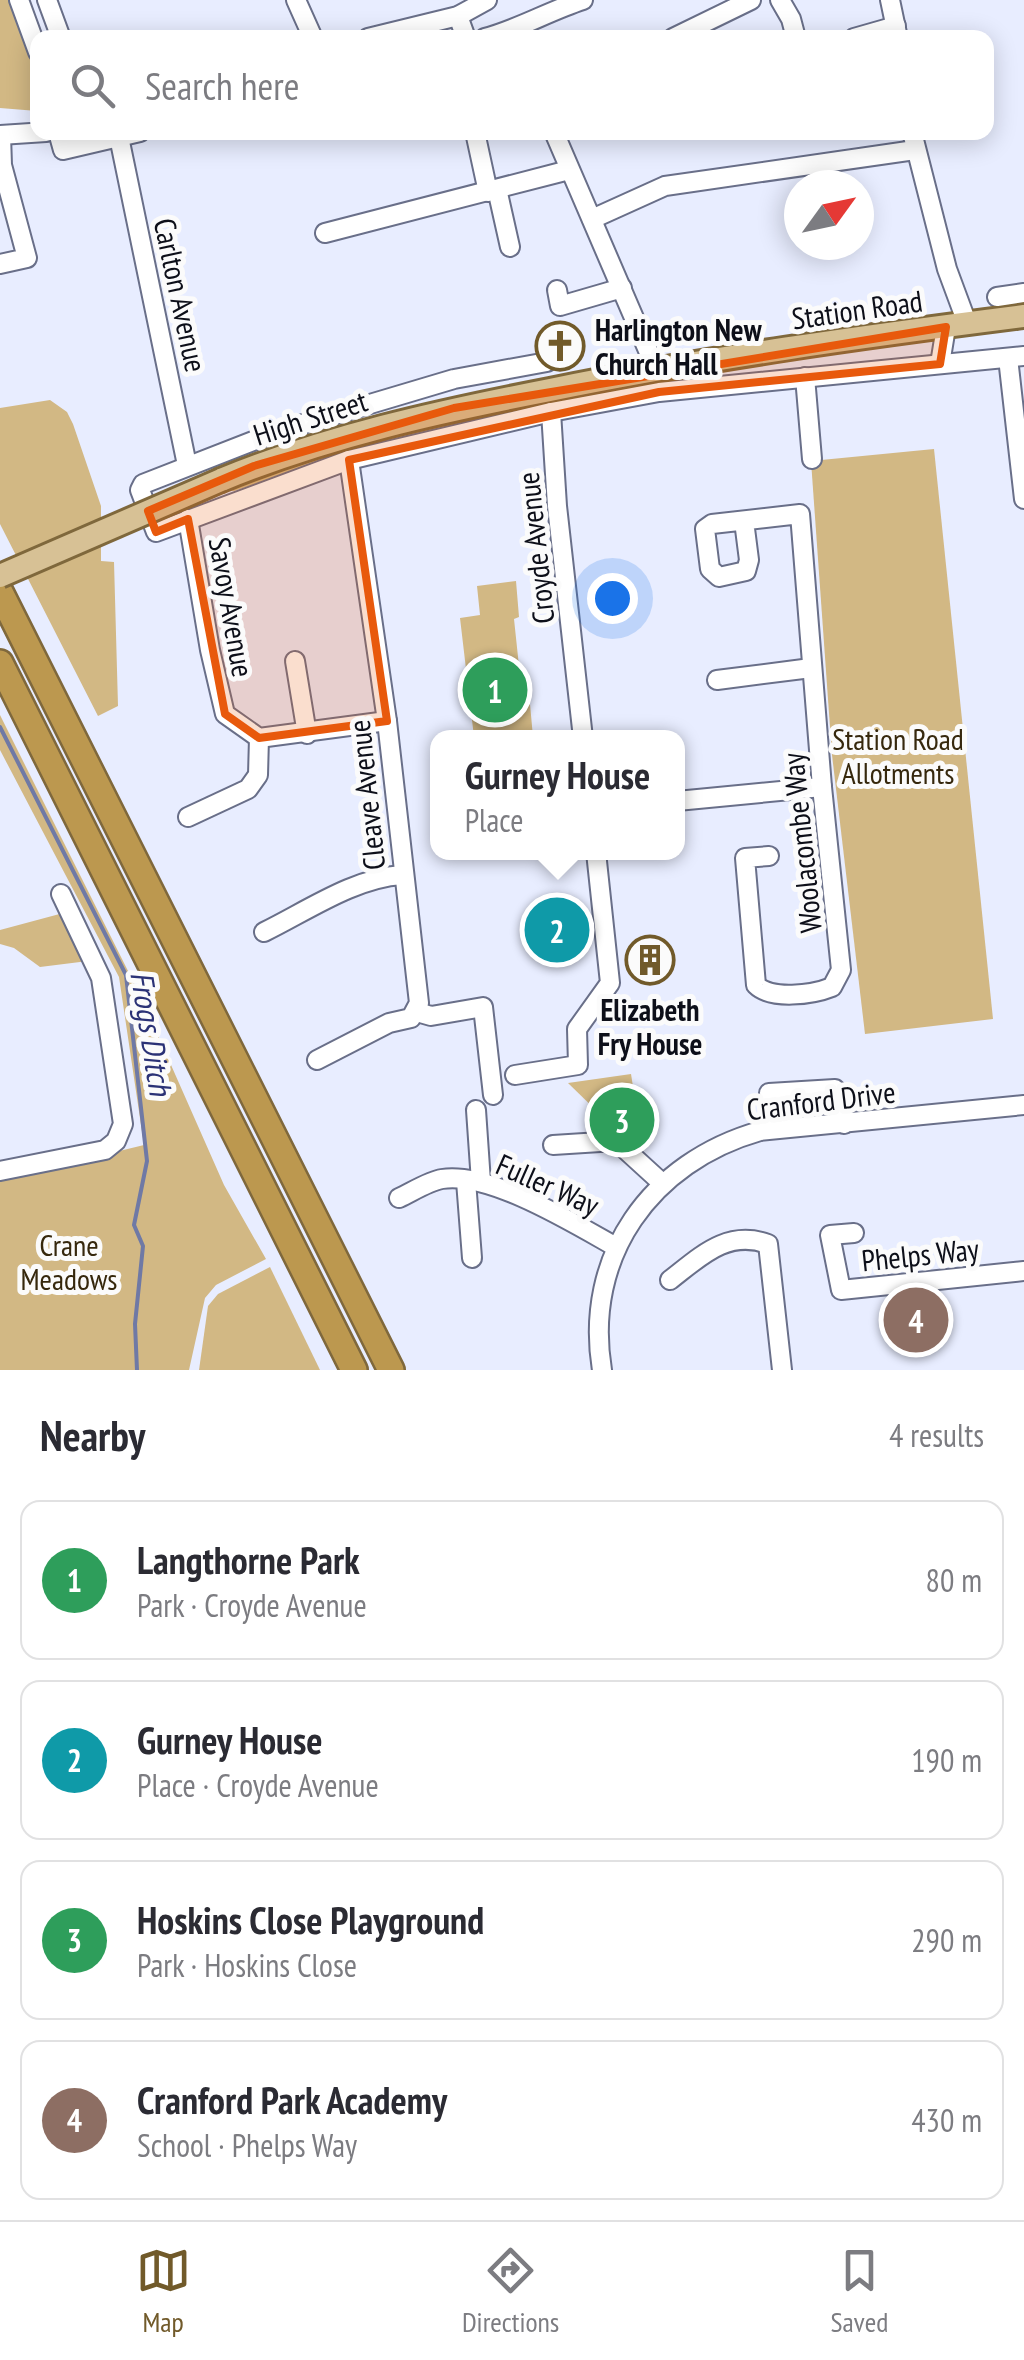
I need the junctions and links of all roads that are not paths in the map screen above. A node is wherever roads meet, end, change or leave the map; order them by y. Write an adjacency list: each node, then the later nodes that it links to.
1 (18, 0): 19 (street)
2 (47, 0): 11 (street)
3 (296, 0): 12 (street)
4 (487, 0): 10 (street)
5 (583, 0): 9 (street)
6 (751, 0): 16 (street)
7 (780, 0): 17 (street)
8 (890, 0): 18 (street)
9 (553, 4): 15 (street)
10 (458, 16): 13 (street); 14 (street)
11 (57, 30)
12 (309, 30)
13 (401, 30)
14 (463, 30)
15 (517, 30)
16 (689, 30)
17 (794, 30)
18 (897, 30)
19 (30, 31)
20 (30, 133): 21 (street)
21 (0, 135): 33 (street)
22 (60, 140): 23 (street)
23 (107, 140)
24 (121, 140): 48 (street, Carlton Avenue)
25 (477, 140): 29 (street)
26 (557, 140): 28 (street)
27 (913, 141): 30 (street); 39 (street)
28 (570, 170): 29 (street); 30 (street)
29 (492, 191): 31 (street); 32 (street)
30 (592, 219): 34 (street)
31 (325, 232)
32 (510, 247)
33 (0, 264)
34 (622, 288): 35 (street); 43 (street)
35 (557, 290)
36 (1024, 292): 37 (street)
37 (997, 297)
38 (1024, 316): 39 (main road, Station Road)
39 (957, 325): 42 (street); 43 (main road, Station Road)
40 (1016, 357): 42 (street); 49 (street)
41 (546, 362): 48 (street)
42 (940, 364): 44 (street)
43 (656, 369): 52 (main road, High Street, bridge)
44 (805, 377): 45 (street); 46 (street)
45 (551, 412): 47 (street); 59 (street, Croyde Avenue)
46 (812, 459)
47 (349, 460): 50 (street); 58 (street, Cleave Avenue)
48 (187, 465): 50 (street)
49 (1024, 499)
50 (188, 519): 61 (street, Savoy Avenue)
51 (744, 520): 56 (street, Woolacombe Way)
52 (0, 576)
53 (0, 592): 89 (highway)
54 (296, 661): 60 (street)
55 (0, 662): 88 (highway)
56 (811, 668): 57 (street); 62 (street, Woolacombe Way)
57 (717, 680)
58 (387, 721): 60 (street); 67 (street, Cleave Avenue)
59 (582, 730)
60 (306, 734): 61 (street)
61 (259, 738): 64 (street)
62 (822, 787): 63 (street); 65 (street, Woolacombe Way)
63 (685, 799)
64 (188, 817)
65 (769, 856)
66 (597, 860): 72 (street)
67 (402, 876): 69 (street); 70 (street, Cleave Avenue)
68 (61, 894): 79 (street)
69 (264, 932)
70 (417, 1012): 71 (street); 74 (street)
71 (316, 1060)
72 (514, 1075)
73 (769, 1093): 77 (street)
74 (493, 1095)
75 (1024, 1105): 77 (street, Cranford Drive)
76 (476, 1110): 80 (street)
77 (844, 1124): 81 (street, Cranford Drive)
78 (554, 1145): 81 (street)
79 (0, 1171)
80 (474, 1181): 82 (street, Fuller Way); 84 (street, Fuller Way); 85 (street)
81 (662, 1183): 84 (street, Cranford Drive)
82 (399, 1198)
83 (854, 1233): 86 (street, Phelps Way)
84 (616, 1247): 90 (street, Cranford Drive)
85 (472, 1258)
86 (1024, 1271)
87 (670, 1280): 91 (street)
88 (354, 1370)
89 (391, 1370)
90 (602, 1370)
91 (782, 1370)

